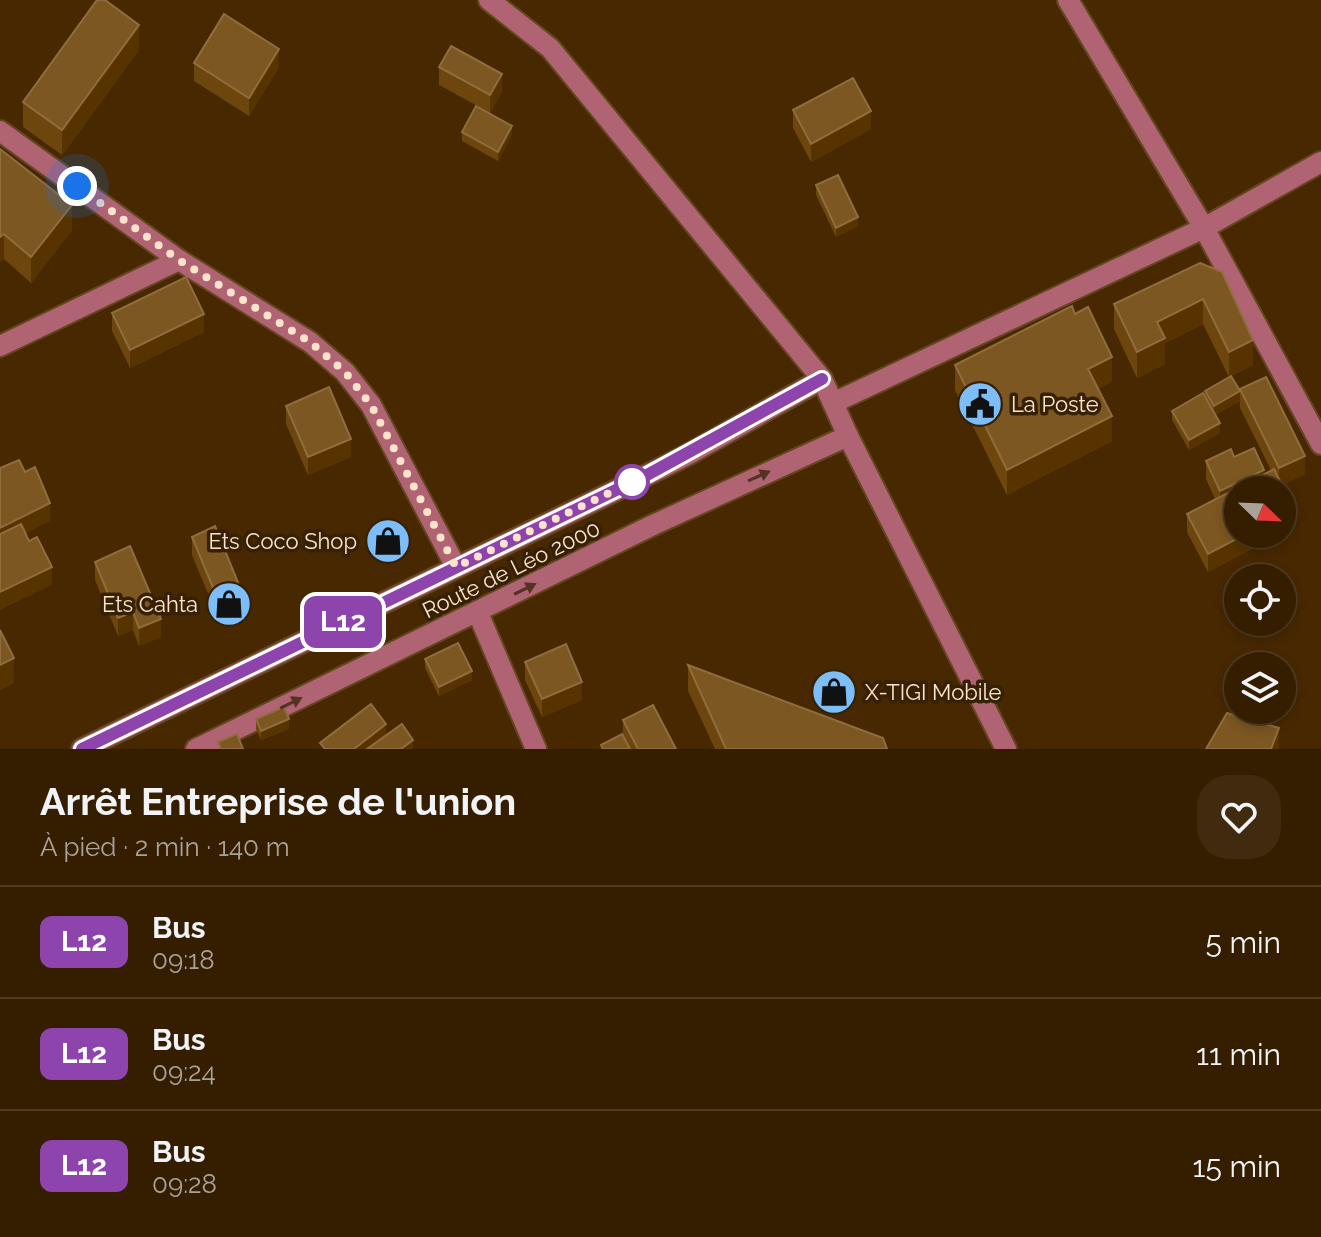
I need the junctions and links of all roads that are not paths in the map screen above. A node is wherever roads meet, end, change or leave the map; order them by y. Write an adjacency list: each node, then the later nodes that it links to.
1 (489, 0): 8 (street)
2 (1068, 0): 5 (street)
3 (0, 131): 6 (street)
4 (1321, 162): 5 (street)
5 (1204, 228): 9 (street); 11 (street)
6 (179, 260): 7 (street); 12 (street)
7 (0, 346)
8 (822, 379): 9 (street); 12 (street)
9 (833, 403): 10 (street)
10 (848, 436): 13 (street, Route de Léo 2000, one-way to 10); 17 (street)
11 (1321, 444)
12 (456, 567): 14 (street)
13 (478, 613): 15 (street, Route de Léo 2000, one-way to 13); 16 (street)
14 (82, 749)
15 (196, 749)
16 (536, 749)
17 (1006, 749)

